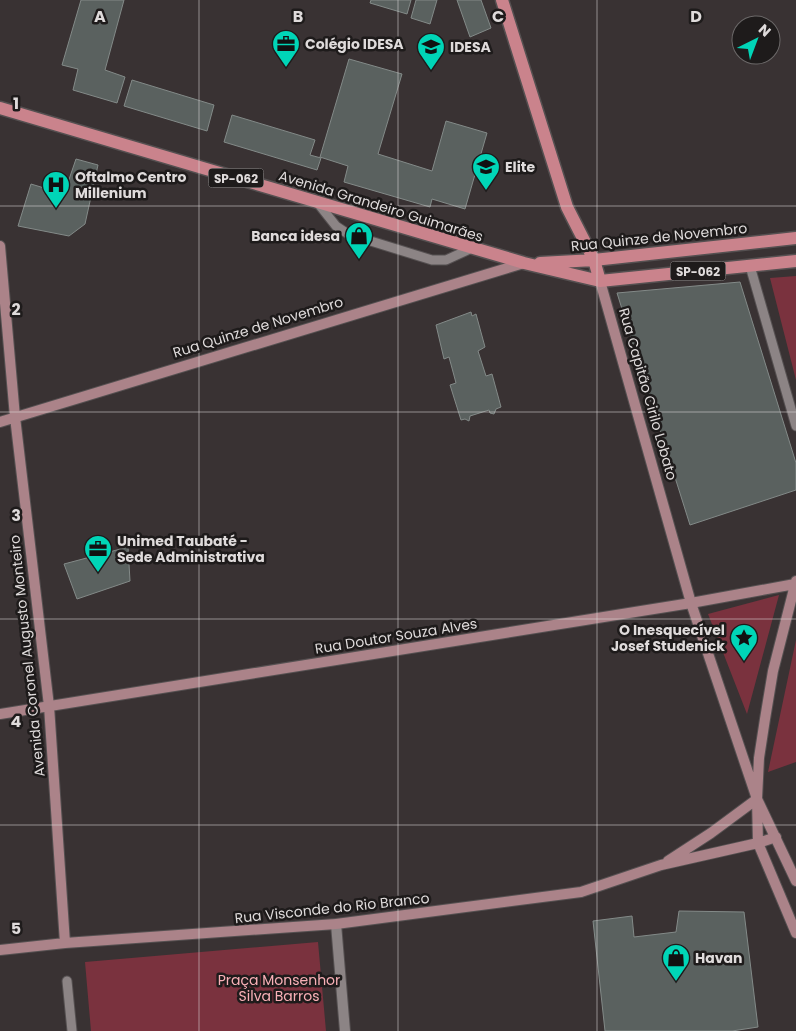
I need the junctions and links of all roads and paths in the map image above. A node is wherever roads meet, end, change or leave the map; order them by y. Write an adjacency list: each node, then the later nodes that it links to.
1 (502, 0): 7 (main road, Rua Capitão Cirilo Lobato)
2 (0, 108): 3 (main road, Avenida Grandeiro Guimarães / SP-062)
3 (317, 202): 6 (main road, Avenida Grandeiro Guimarães / SP-062); 6 (lane)
4 (796, 238): 7 (main road, Rua Quinze de Novembro / SP-062)
5 (0, 246): 12 (main road, Avenida Coronel Augusto Monteiro)
6 (472, 248): 9 (main road, Avenida Grandeiro Guimarães / SP-062)
7 (594, 260): 9 (main road, Rua Quinze de Novembro / SP-062); 11 (main road, Rua Capitão Cirilo Lobato)
8 (796, 261): 10 (main road, Rua Quinze de Novembro / SP-062)
9 (524, 263): 11 (main road, Rua Quinze de Novembro / SP-062); 12 (main road, Rua Quinze de Novembro)
10 (750, 266): 11 (main road, Rua Quinze de Novembro / SP-062); 14 (lane)
11 (600, 281): 16 (main road, Rua Capitão Cirilo Lobato)
12 (15, 417): 13 (main road, Rua Quinze de Novembro); 17 (main road, Avenida Coronel Augusto Monteiro)
13 (0, 422)
14 (796, 426)
15 (796, 583): 16 (main road, Rua Doutor Souza Alves); 19 (main road)
16 (690, 603): 17 (main road, Rua Doutor Souza Alves); 19 (main road, Rua Capitão Cirilo Lobato)
17 (49, 706): 18 (main road, Rua Doutor Souza Alves); 26 (main road, Avenida Coronel Augusto Monteiro)
18 (0, 714)
19 (758, 799): 20 (main road); 21 (main road); 22 (main road, Rua Visconde do Rio Branco)
20 (776, 837): 21 (main road, Rua Visconde do Rio Branco); 23 (main road)
21 (758, 843): 22 (main road, Rua Visconde do Rio Branco); 25 (main road)
22 (661, 865): 24 (main road, Rua Visconde do Rio Branco)
23 (796, 881)
24 (336, 924): 26 (main road, Rua Visconde do Rio Branco); 30 (street)
25 (796, 933)
26 (66, 943): 27 (main road, Rua Visconde do Rio Branco)
27 (0, 950)
28 (68, 981): 29 (lane)
29 (72, 1031)
30 (345, 1031)

